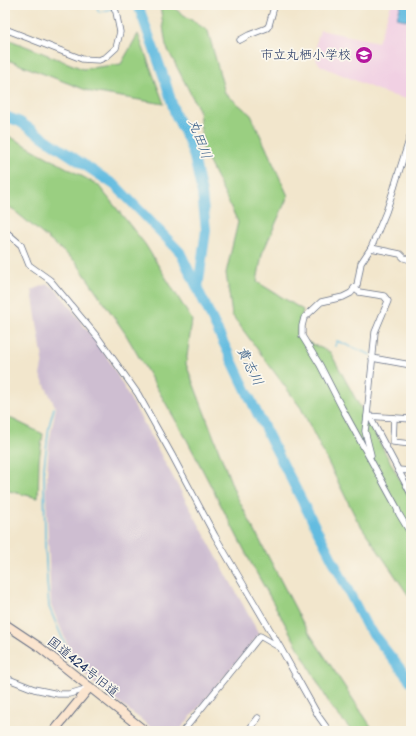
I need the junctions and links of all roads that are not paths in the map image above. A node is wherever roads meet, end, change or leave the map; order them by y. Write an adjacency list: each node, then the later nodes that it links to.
1 (113, 5): 3 (street)
2 (275, 5): 4 (street)
3 (5, 29)
4 (240, 40)
5 (411, 134): 7 (street)
6 (5, 232): 24 (street)
7 (371, 248): 8 (street); 9 (street)
8 (411, 260)
9 (354, 288): 10 (street); 18 (street)
10 (372, 358): 11 (street); 12 (street)
11 (411, 365)
12 (368, 416): 13 (street); 17 (street); 18 (street)
13 (394, 418): 14 (street); 15 (street)
14 (411, 420)
15 (393, 442): 16 (street); 17 (street)
16 (411, 444)
17 (392, 458): 19 (street)
18 (371, 460): 22 (street)
19 (398, 470): 20 (street); 21 (street)
20 (411, 471)
21 (411, 494)
22 (411, 534)
23 (5, 624): 26 (street, 国道424号旧道)
24 (280, 647): 30 (street); 32 (street)
25 (5, 679): 26 (street)
26 (90, 687): 28 (street); 29 (street, 国道424号旧道)
27 (258, 718): 31 (street)
28 (54, 731)
29 (145, 731)
30 (183, 731)
31 (248, 731)
32 (329, 731)

